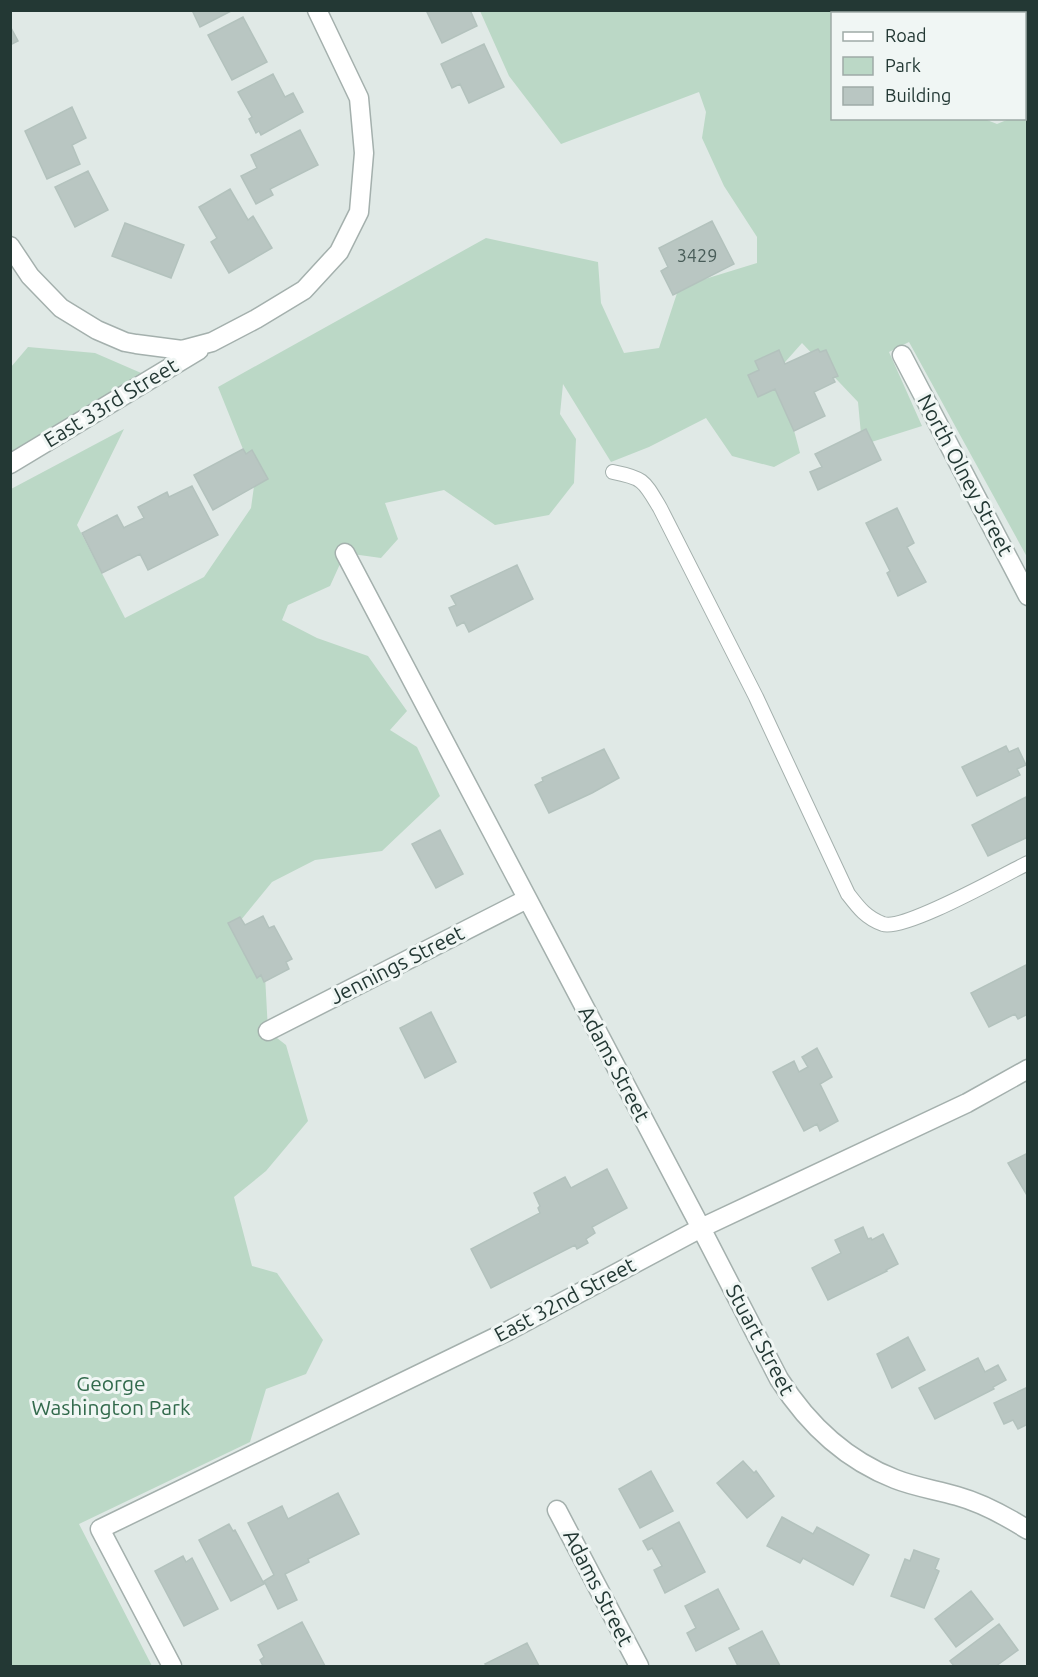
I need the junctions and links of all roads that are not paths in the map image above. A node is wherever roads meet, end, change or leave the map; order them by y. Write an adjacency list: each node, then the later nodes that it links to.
1 (317, 10): 3 (street)
2 (10, 246): 3 (street)
3 (212, 342): 5 (street, East 33rd Street)
4 (902, 355): 8 (street, North Olney Street)
5 (10, 464)
6 (613, 472): 9 (lane)
7 (345, 553): 10 (street, Adams Street)
8 (1028, 596)
9 (1028, 863)
10 (527, 899): 11 (street, Jennings Street); 13 (street, Adams Street)
11 (268, 1031)
12 (1028, 1070): 13 (street, East 32nd Street)
13 (701, 1228): 15 (street, Stuart Street); 16 (street, East 32nd Street)
14 (557, 1510): 17 (street, Adams Street)
15 (1028, 1530)
16 (172, 1666)
17 (639, 1666)

